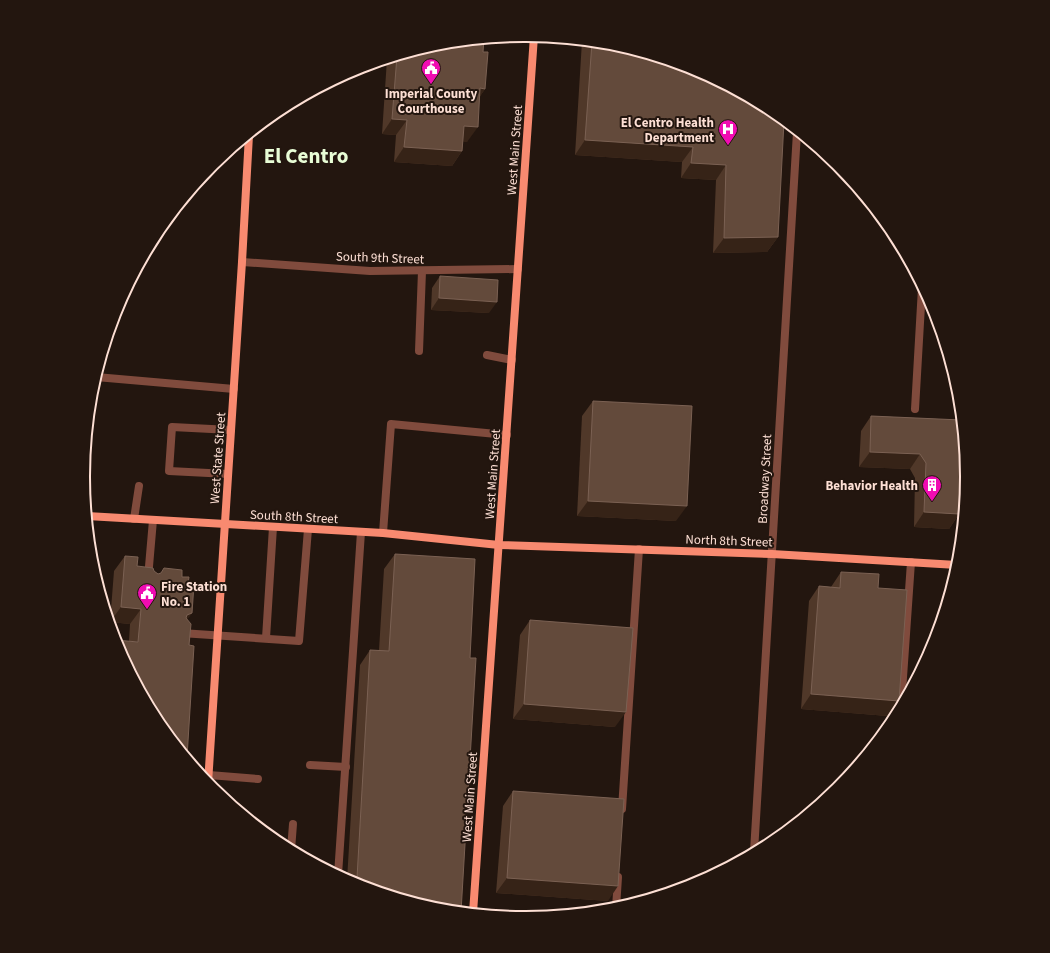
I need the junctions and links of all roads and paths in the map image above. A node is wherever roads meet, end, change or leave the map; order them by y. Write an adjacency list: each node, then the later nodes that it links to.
1 (534, 42): 5 (street, West Main Street)
2 (797, 138): 28 (street, Broadway Street)
3 (249, 142): 4 (street, West State Street)
4 (242, 262): 6 (street, South 9th Street); 12 (street, West State Street)
5 (518, 269): 6 (street, South 9th Street); 10 (street, West Main Street)
6 (422, 271): 8 (street)
7 (921, 299): 13 (street)
8 (419, 351)
9 (487, 355): 10 (street)
10 (512, 360): 15 (street, West Main Street)
11 (102, 377): 12 (street)
12 (234, 388): 14 (street, West State Street)
13 (916, 409)
14 (231, 430): 16 (street, West State Street); 16 (street)
15 (507, 434): 25 (street); 26 (street, West Main Street)
16 (228, 474): 21 (street, West State Street)
17 (139, 486): 19 (street)
18 (92, 516): 19 (street, South 8th Street)
19 (134, 519): 20 (street, South 8th Street)
20 (153, 520): 21 (street, South 8th Street); 31 (street)
21 (224, 524): 22 (street, South 8th Street); 33 (street, West State Street)
22 (273, 527): 23 (street, South 8th Street); 34 (street)
23 (308, 529): 24 (street, South 8th Street); 34 (street)
24 (361, 532): 25 (street, South 8th Street); 37 (street)
25 (383, 533): 26 (street, South 8th Street)
26 (499, 545): 27 (street, North 8th Street); 48 (street, West Main Street)
27 (639, 549): 28 (street, North 8th Street); 41 (street)
28 (772, 554): 29 (street, North 8th Street); 44 (street, Broadway Street)
29 (911, 562): 30 (street, North 8th Street); 35 (street)
30 (950, 565)
31 (148, 583)
32 (181, 633): 33 (street)
33 (217, 635): 34 (street); 38 (street, West State Street)
34 (266, 638)
35 (902, 692)
36 (310, 765): 37 (street)
37 (346, 767): 45 (street)
38 (208, 774)
39 (213, 779): 40 (street)
40 (258, 779)
41 (622, 814)
42 (293, 824): 43 (street)
43 (292, 843)
44 (754, 845)
45 (338, 869)
46 (618, 869): 47 (street)
47 (616, 901)
48 (473, 908)

